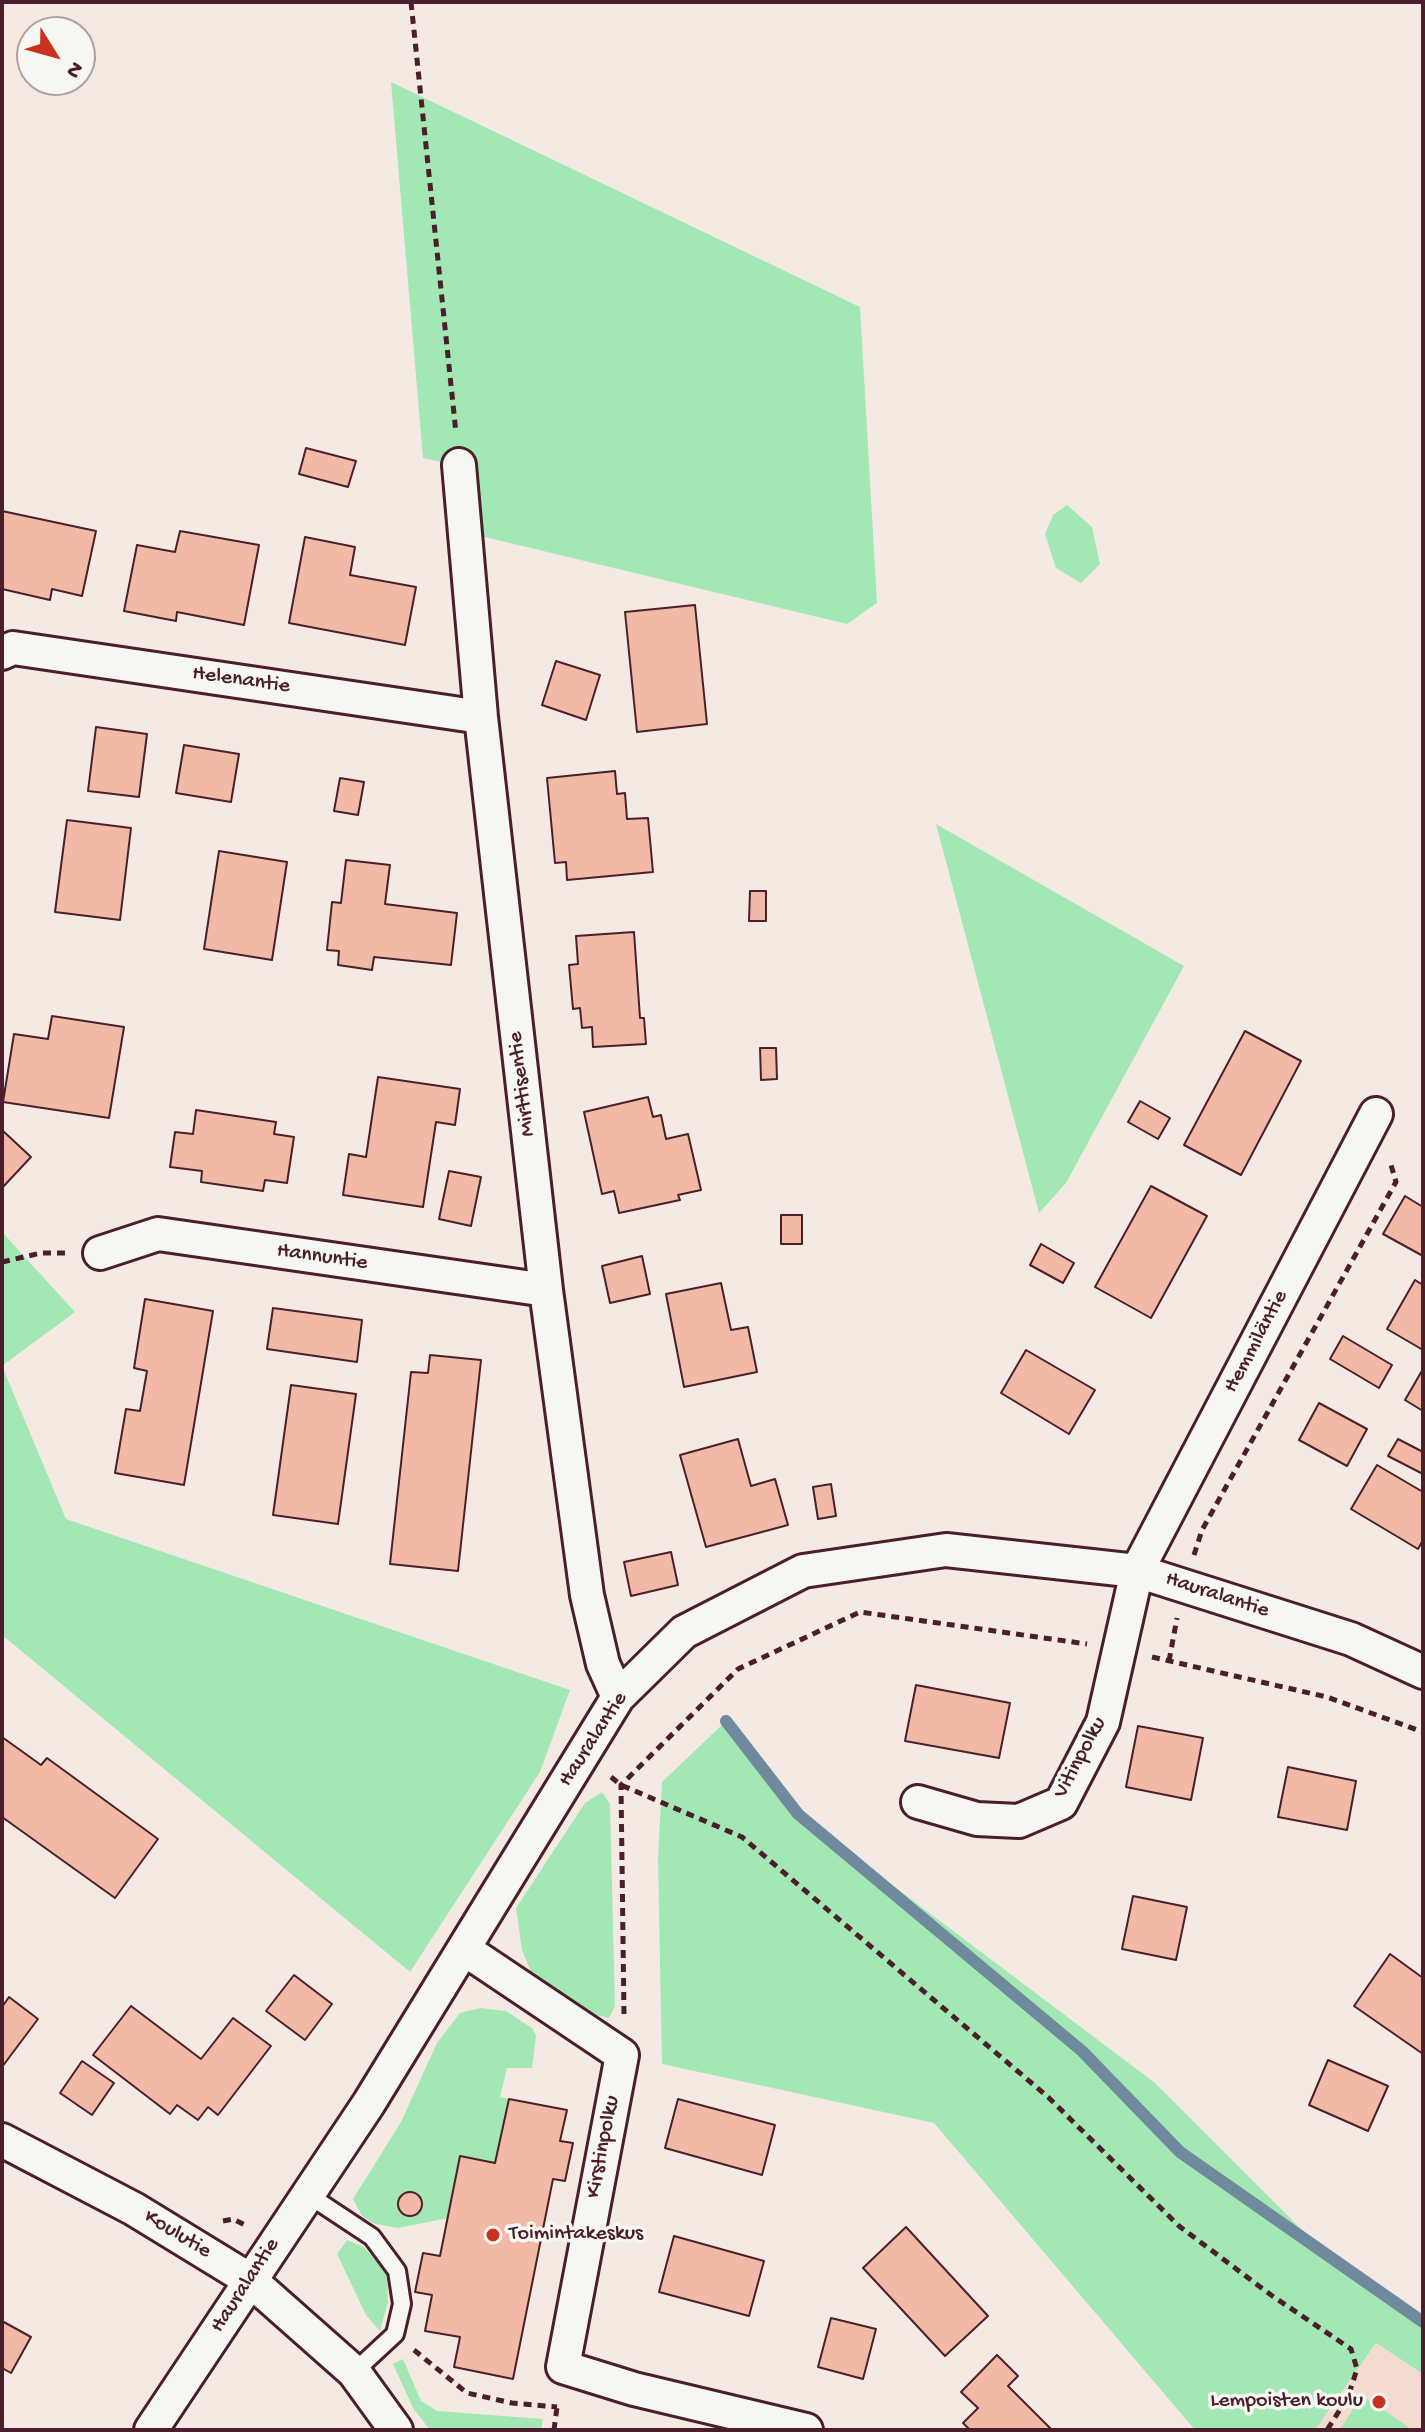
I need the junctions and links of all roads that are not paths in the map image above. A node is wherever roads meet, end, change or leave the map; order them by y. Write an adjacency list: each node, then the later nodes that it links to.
1 (459, 465): 3 (street, Mirttisentie)
2 (2, 653): 3 (street, Helenantie)
3 (481, 717): 6 (street, Mirttisentie)
4 (1376, 1114): 7 (street, Hemmiläntie)
5 (100, 1253): 6 (street, Hannuntie)
6 (546, 1290): 9 (street, Mirttisentie)
7 (1137, 1571): 8 (street, Hauralantie); 9 (street, Hauralantie); 10 (street, Vitinpolku)
8 (1423, 1672)
9 (618, 1697): 11 (street, Hauralantie)
10 (918, 1802)
11 (464, 1949): 13 (street, Hauralantie); 18 (street, Kirstinpolku)
12 (2, 2140): 14 (street, Koulutie)
13 (307, 2194): 14 (street, Hauralantie); 15 (lane)
14 (250, 2280): 15 (street, Koulutie); 16 (street, Hauralantie)
15 (354, 2372): 17 (street, Koulutie)
16 (151, 2430)
17 (396, 2430)
18 (806, 2430)

